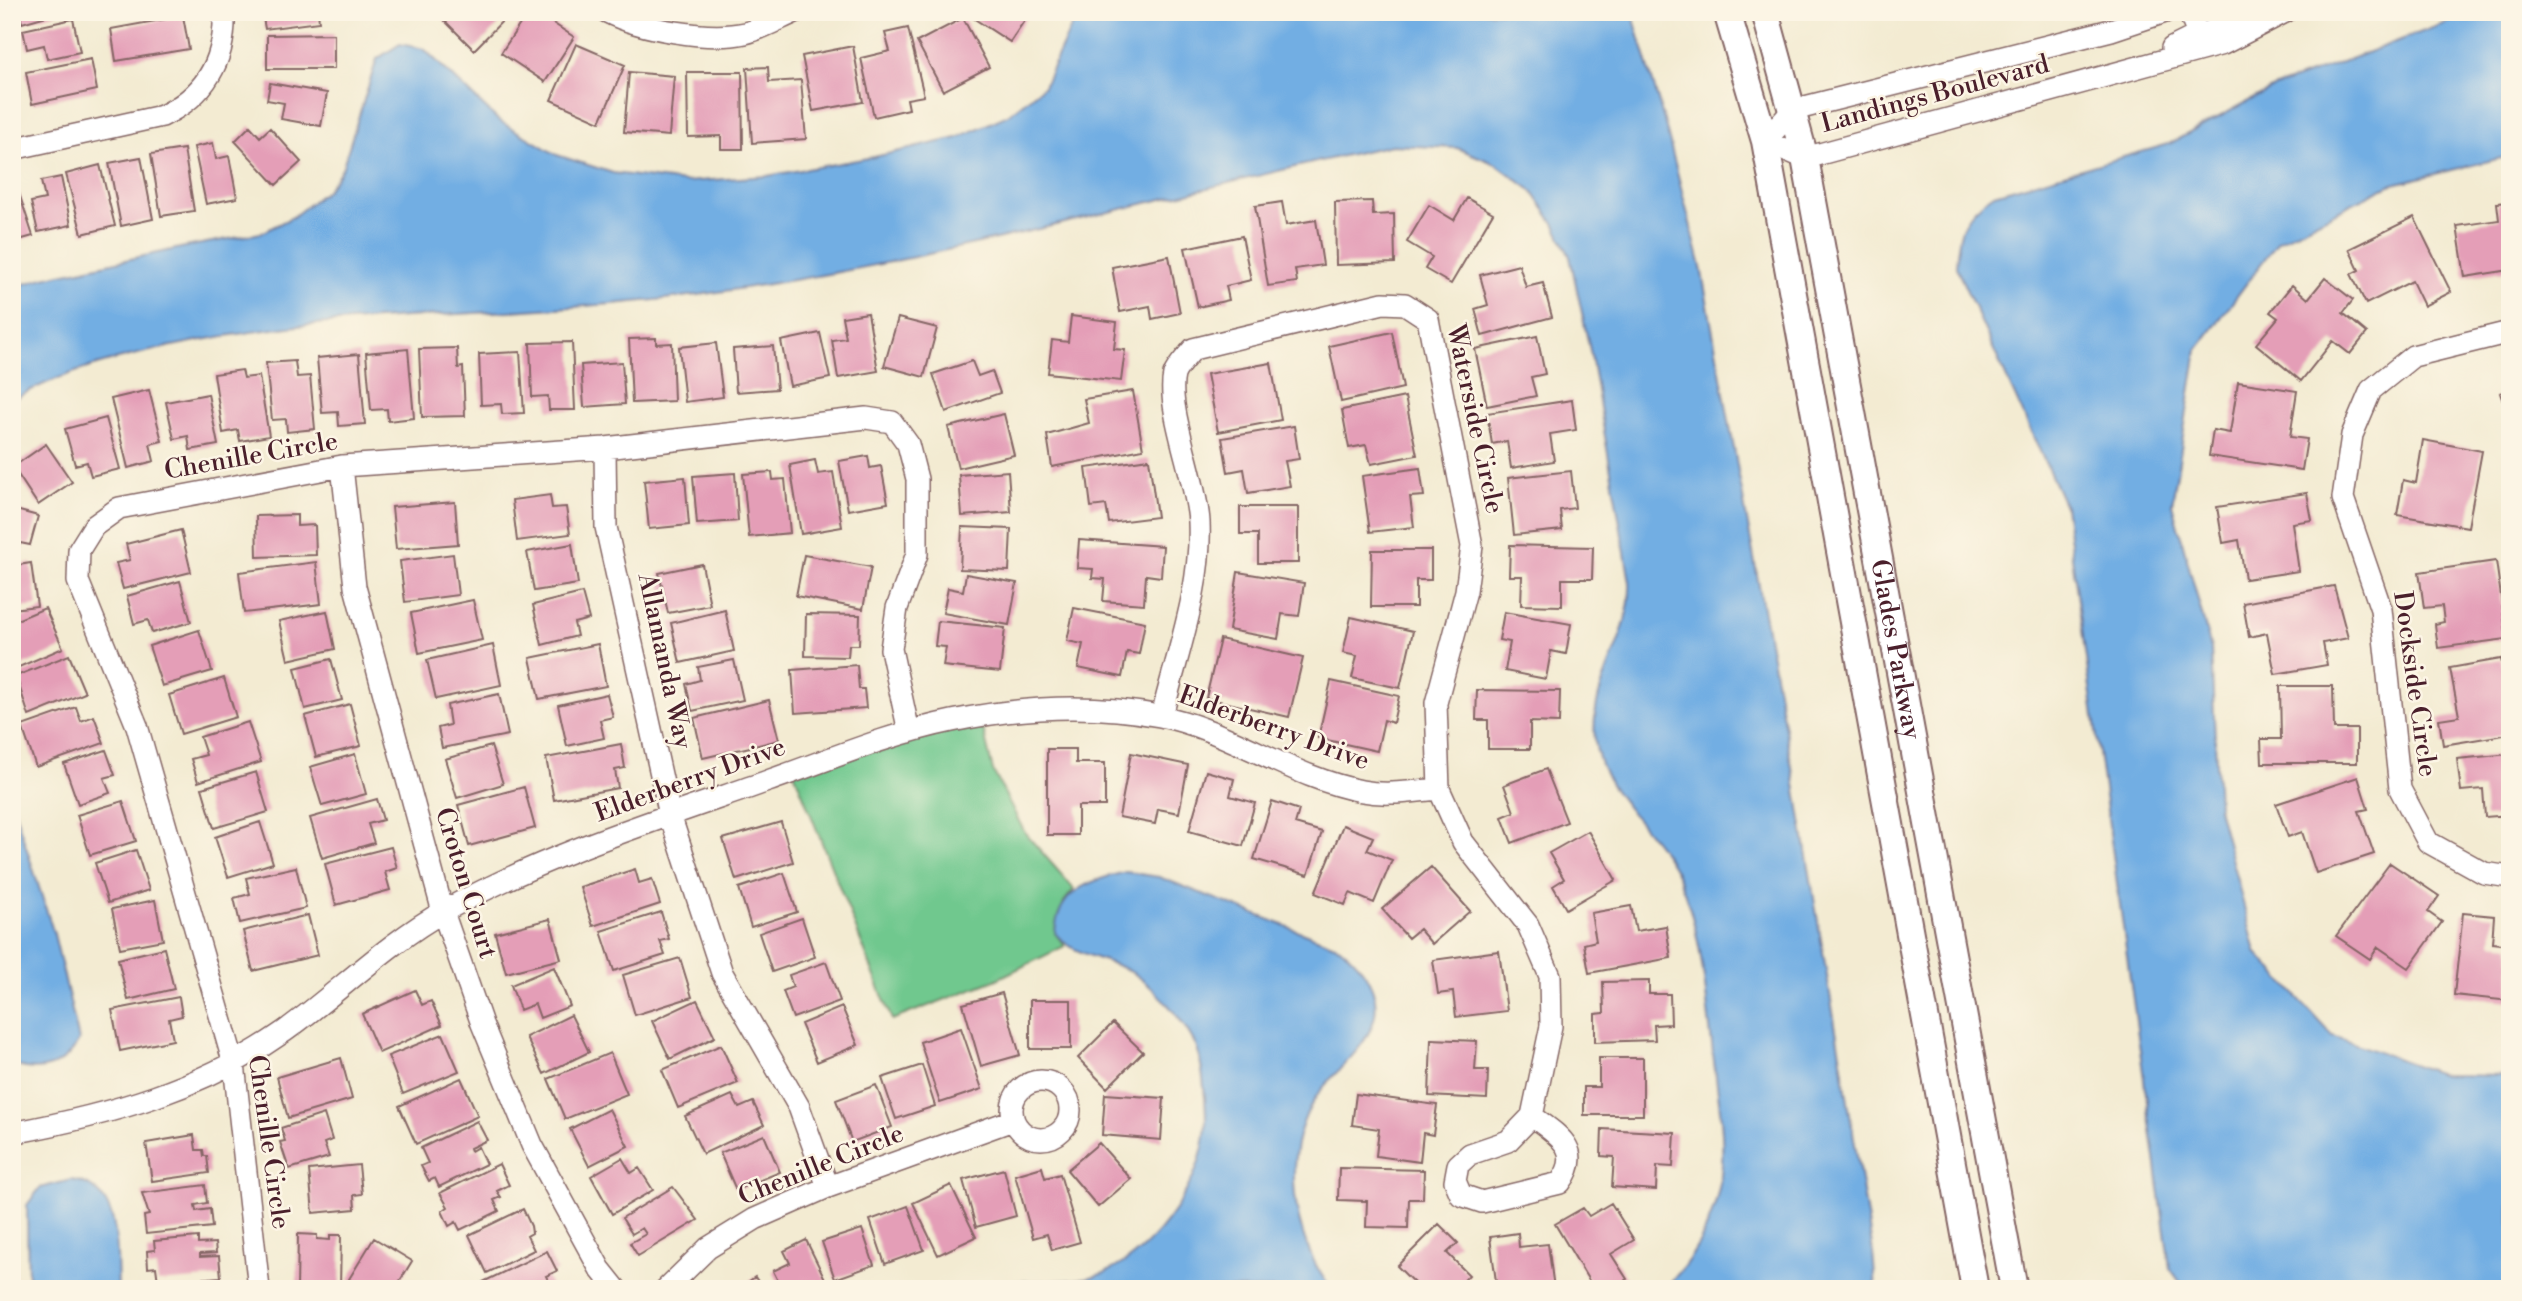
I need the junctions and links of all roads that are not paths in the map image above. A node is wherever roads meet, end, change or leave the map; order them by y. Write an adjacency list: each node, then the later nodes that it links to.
1 (224, 12): 13 (street)
2 (607, 12): 3 (street)
3 (795, 12)
4 (1727, 12): 12 (main road, Glades Parkway)
5 (1765, 12): 11 (main road, Glades Parkway)
6 (2165, 12): 11 (street, Landings Boulevard)
7 (2189, 12): 9 (street)
8 (2282, 12): 9 (street); 10 (street, Landings Boulevard)
9 (2199, 35): 10 (street)
10 (2120, 73): 14 (street, Landings Boulevard)
11 (1793, 110): 12 (street, Landings Boulevard); 14 (main road, Glades Parkway)
12 (1765, 141): 14 (street, Landings Boulevard); 32 (main road, Glades Parkway)
13 (12, 149)
14 (1805, 158): 33 (main road, Glades Parkway)
15 (2510, 332): 22 (street, Dockside Circle)
16 (605, 449): 17 (street, Chenille Circle); 19 (street, Chenille Circle); 21 (street, Allamanda Way)
17 (342, 466): 23 (street, Croton Court); 24 (street, Chenille Circle)
18 (1162, 716): 19 (street, Elderberry Drive); 20 (street, Elderberry Drive); 20 (street, Waterside Circle)
19 (909, 732): 21 (street, Elderberry Drive)
20 (1439, 789): 25 (street, Waterside Circle)
21 (670, 815): 23 (street, Elderberry Drive); 28 (street, Allamanda Way)
22 (2510, 877)
23 (443, 912): 24 (street, Elderberry Drive); 30 (street, Croton Court)
24 (234, 1064): 27 (street, Elderberry Drive); 29 (street, Chenille Circle)
25 (1532, 1116): 25 (street)
26 (1013, 1120): 28 (street, Chenille Circle)
27 (12, 1133)
28 (828, 1187): 31 (street, Chenille Circle)
29 (259, 1289)
30 (616, 1289)
31 (666, 1289)
32 (1975, 1289)
33 (2014, 1289)

